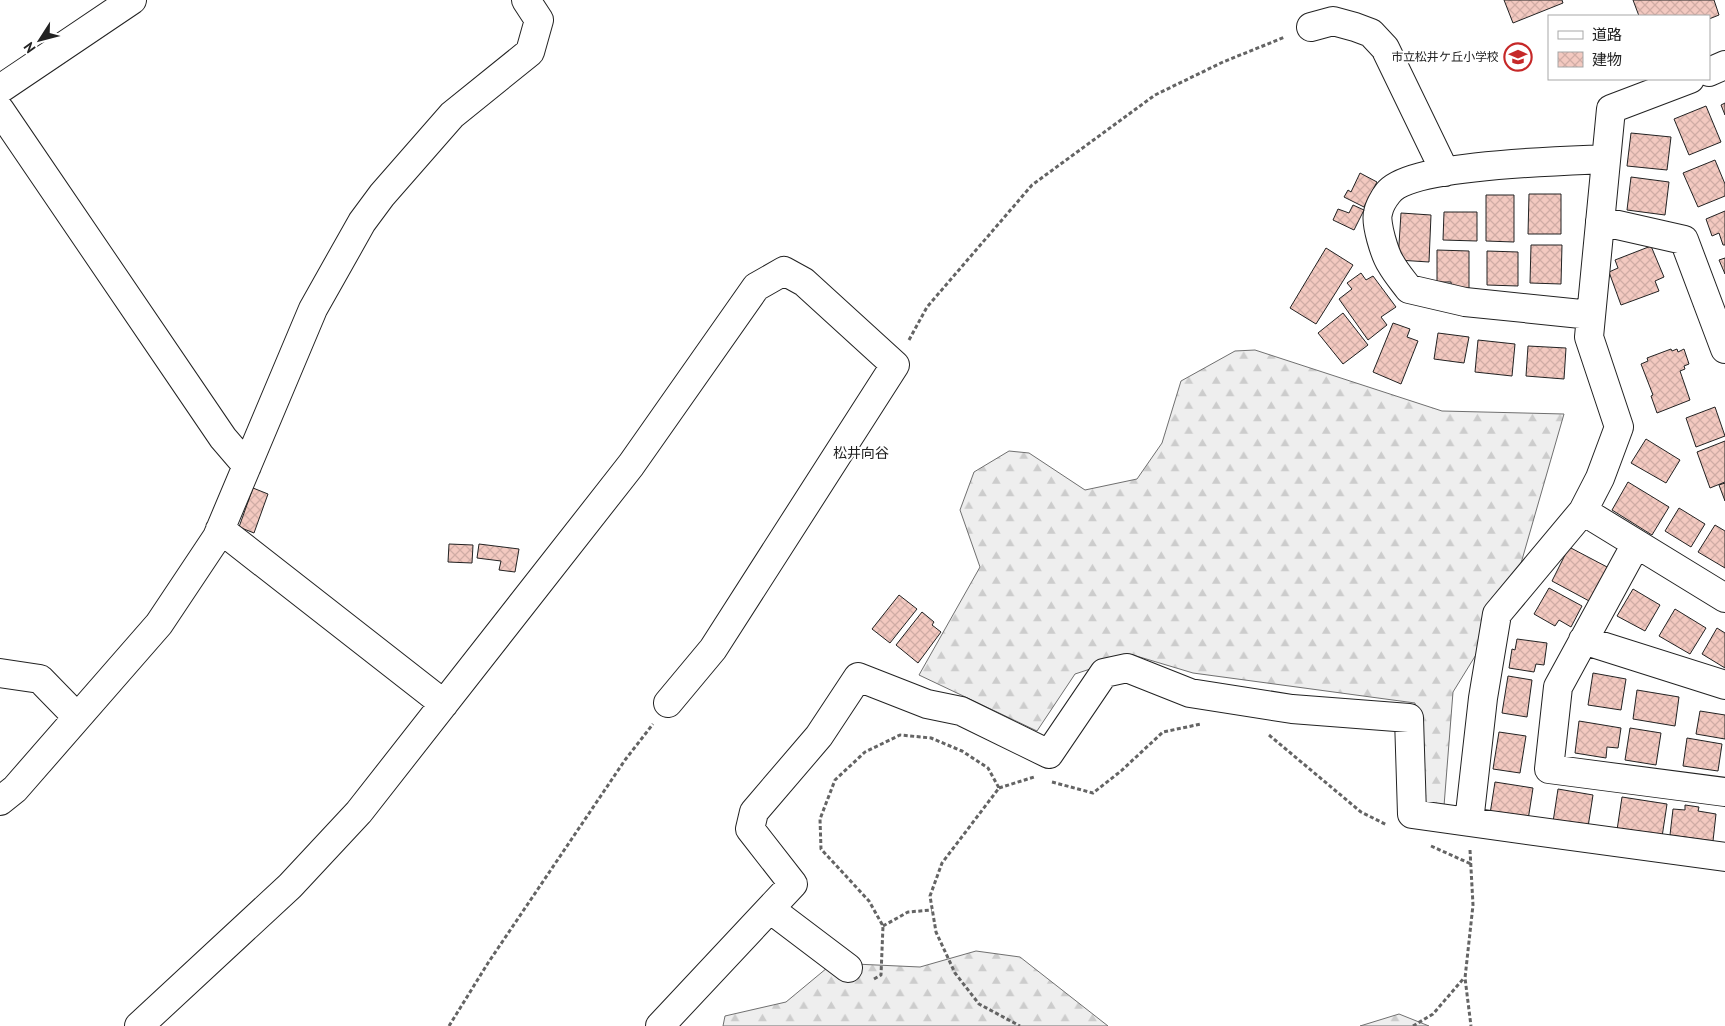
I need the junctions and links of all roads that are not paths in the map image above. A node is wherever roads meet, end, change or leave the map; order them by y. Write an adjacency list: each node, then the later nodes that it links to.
1 (132, 0): 7 (street)
2 (526, 0): 14 (street)
3 (1311, 26): 10 (street)
4 (1725, 66): 5 (street)
5 (1710, 72)
6 (1687, 80): 9 (street)
7 (0, 89)
8 (0, 110): 14 (street)
9 (1606, 159): 10 (street); 11 (street)
10 (1445, 172): 12 (street)
11 (1600, 221): 12 (street); 13 (street)
12 (1591, 315): 15 (street)
13 (1725, 349)
14 (247, 466): 16 (street)
15 (1583, 512): 17 (street); 27 (street)
16 (220, 529): 23 (street); 24 (street)
17 (1636, 544): 18 (street); 19 (street)
18 (1725, 598)
19 (1583, 640): 21 (street); 25 (street)
20 (0, 673): 24 (street)
21 (1725, 685)
22 (668, 703): 23 (street)
23 (444, 704): 31 (street)
24 (77, 717): 26 (street)
25 (1725, 792)
26 (0, 801)
27 (1469, 822): 28 (street); 29 (street)
28 (1725, 856)
29 (770, 909): 30 (street); 32 (street)
30 (848, 968)
31 (139, 1026)
32 (660, 1026)

